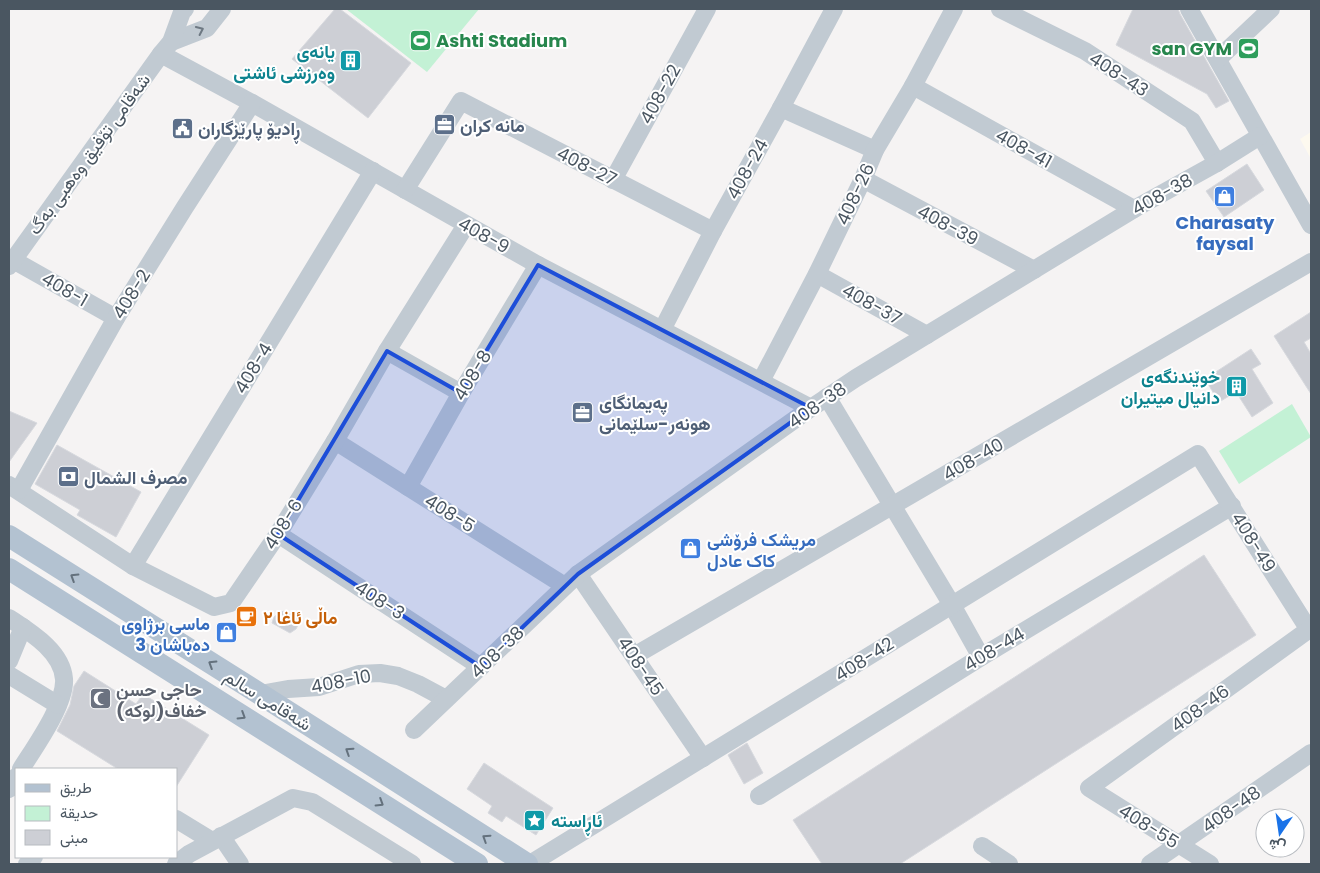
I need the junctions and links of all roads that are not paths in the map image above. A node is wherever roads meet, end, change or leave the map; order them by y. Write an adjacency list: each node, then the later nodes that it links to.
1 (185, 9): 9 (street, شەقامی تۆفیق وەهبی بەگ)
2 (222, 9): 9 (street, one-way to 2)
3 (707, 9): 19 (street, 408-22)
4 (834, 9): 13 (street, 408-24)
5 (954, 9): 11 (street, 408-26)
6 (1000, 9): 16 (street, 408-43)
7 (1189, 9): 10 (street)
8 (1271, 9): 10 (street)
9 (166, 48): 12 (street, 408-9); 26 (street, شەقامی تۆفیق وەهبی بەگ)
10 (1218, 59): 14 (street)
11 (913, 86): 15 (street, 408-26); 21 (street, 408-41)
12 (252, 103): 17 (street, 408-9); 30 (street, 408-2)
13 (782, 108): 15 (street); 24 (street, 408-24)
14 (1260, 136): 16 (street, 408-38); 23 (street)
15 (874, 150): 18 (street, 408-26)
16 (1217, 163): 21 (street, 408-38)
17 (373, 171): 20 (street, 408-9); 46 (street, 408-4)
18 (863, 179): 28 (street, 408-39); 29 (street, 408-26)
19 (613, 180): 20 (street, 408-27); 24 (street, 408-27)
20 (405, 190): 22 (street, 408-9)
21 (1134, 209): 28 (street, 408-38)
22 (466, 225): 27 (street, 408-9); 33 (street, 408-6)
23 (1311, 225)
24 (713, 231): 31 (street, 408-24)
25 (1311, 262): 43 (street, 408-40)
26 (11, 263): 30 (street, 408-1)
27 (538, 264): 31 (street, 408-9); 35 (street, 408-8)
28 (1034, 270): 32 (street, 408-38)
29 (817, 274): 32 (street, 408-37); 34 (street, 408-26)
30 (116, 318): 40 (street, 408-2)
31 (662, 330): 34 (street, 408-9)
32 (927, 335): 36 (street, 408-38)
33 (387, 352): 35 (street); 38 (street, 408-6)
34 (761, 381): 37 (street, 408-9)
35 (461, 393): 41 (street, 408-8)
36 (828, 397): 37 (street, 408-38); 43 (street)
37 (811, 408): 48 (street, 408-38)
38 (335, 441): 41 (street, 408-5); 44 (street, 408-6)
39 (1198, 454): 42 (street, 408-49); 50 (street, 408-42)
40 (14, 487): 46 (street, 408-6)
41 (408, 487): 49 (street, 408-5)
42 (1232, 506): 52 (street, 408-49); 54 (street, 408-44)
43 (892, 507): 50 (street); 53 (street, 408-40)
44 (278, 534): 46 (street, 408-6); 56 (street, 408-3)
45 (9, 536): 58 (main road, شەقامی سالم, one-way to 45)
46 (133, 566)
47 (9, 569): 76 (main road, شەقامی سالم, one-way to 76)
48 (578, 574): 49 (street, 408-38); 53 (street, 408-45)
49 (565, 586): 56 (street, 408-38)
50 (952, 605): 54 (street); 63 (street, 408-42)
51 (16, 623): 55 (street); 60 (street)
52 (1310, 629): 66 (street, 408-46)
53 (634, 656): 63 (street, 408-45)
54 (981, 657): 68 (street, 408-44)
55 (9, 661)
56 (481, 667): 59 (street, 408-38)
57 (9, 676): 60 (street)
58 (260, 694): 59 (street, 408-10); 77 (main road, شەقامی سالم, one-way to 58)
59 (446, 699): 61 (street, 408-38)
60 (58, 705): 64 (street)
61 (414, 730)
62 (1311, 753): 71 (street, 408-48)
63 (703, 758): 77 (street, 408-42)
64 (22, 768)
65 (15, 778): 67 (street)
66 (1089, 788): 71 (street, 408-55)
67 (9, 789)
68 (759, 796)
69 (178, 820): 70 (street)
70 (217, 839): 73 (street); 74 (street); 75 (street)
71 (1179, 845): 79 (street, 408-48); 80 (street, 408-55)
72 (982, 846): 78 (street)
73 (186, 861)
74 (240, 864)
75 (412, 864)
76 (477, 864)
77 (528, 864)
78 (1009, 864)
79 (1150, 864)
80 (1210, 864)

